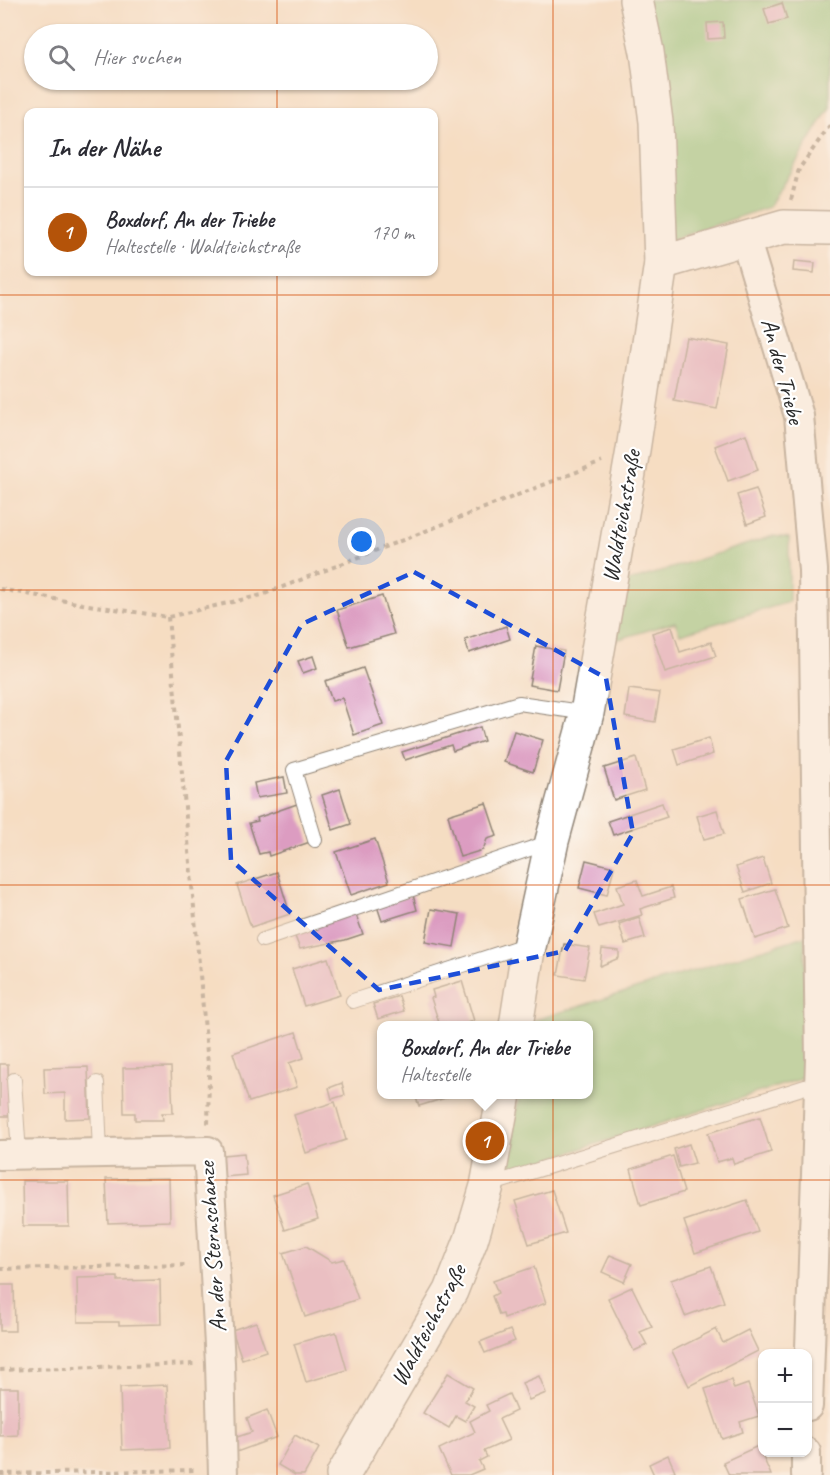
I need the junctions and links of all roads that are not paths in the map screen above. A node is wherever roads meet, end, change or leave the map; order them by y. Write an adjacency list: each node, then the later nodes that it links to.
1 (636, 0): 4 (street, Waldteichstraße)
2 (830, 228): 3 (street)
3 (745, 238): 4 (street); 10 (street, An der Triebe)
4 (661, 263): 5 (street, Waldteichstraße)
5 (587, 713): 6 (lane); 7 (street, Waldteichstraße)
6 (315, 840)
7 (552, 841): 8 (lane); 9 (street, Waldteichstraße)
8 (263, 939)
9 (530, 943): 11 (lane); 12 (street, Waldteichstraße)
10 (824, 963): 15 (street, An der Triebe)
11 (353, 1001)
12 (517, 1021)
13 (14, 1080): 18 (lane)
14 (97, 1083): 17 (lane)
15 (818, 1083): 19 (lane); 20 (street, An der Triebe)
16 (503, 1099): 19 (street, Waldteichstraße)
17 (100, 1153): 18 (street, An der Sternschanze); 22 (street, An der Sternschanze)
18 (9, 1155)
19 (487, 1186): 23 (street, Waldteichstraße)
20 (807, 1403)
21 (806, 1457): 24 (street)
22 (223, 1472)
23 (343, 1475)
24 (806, 1475)

